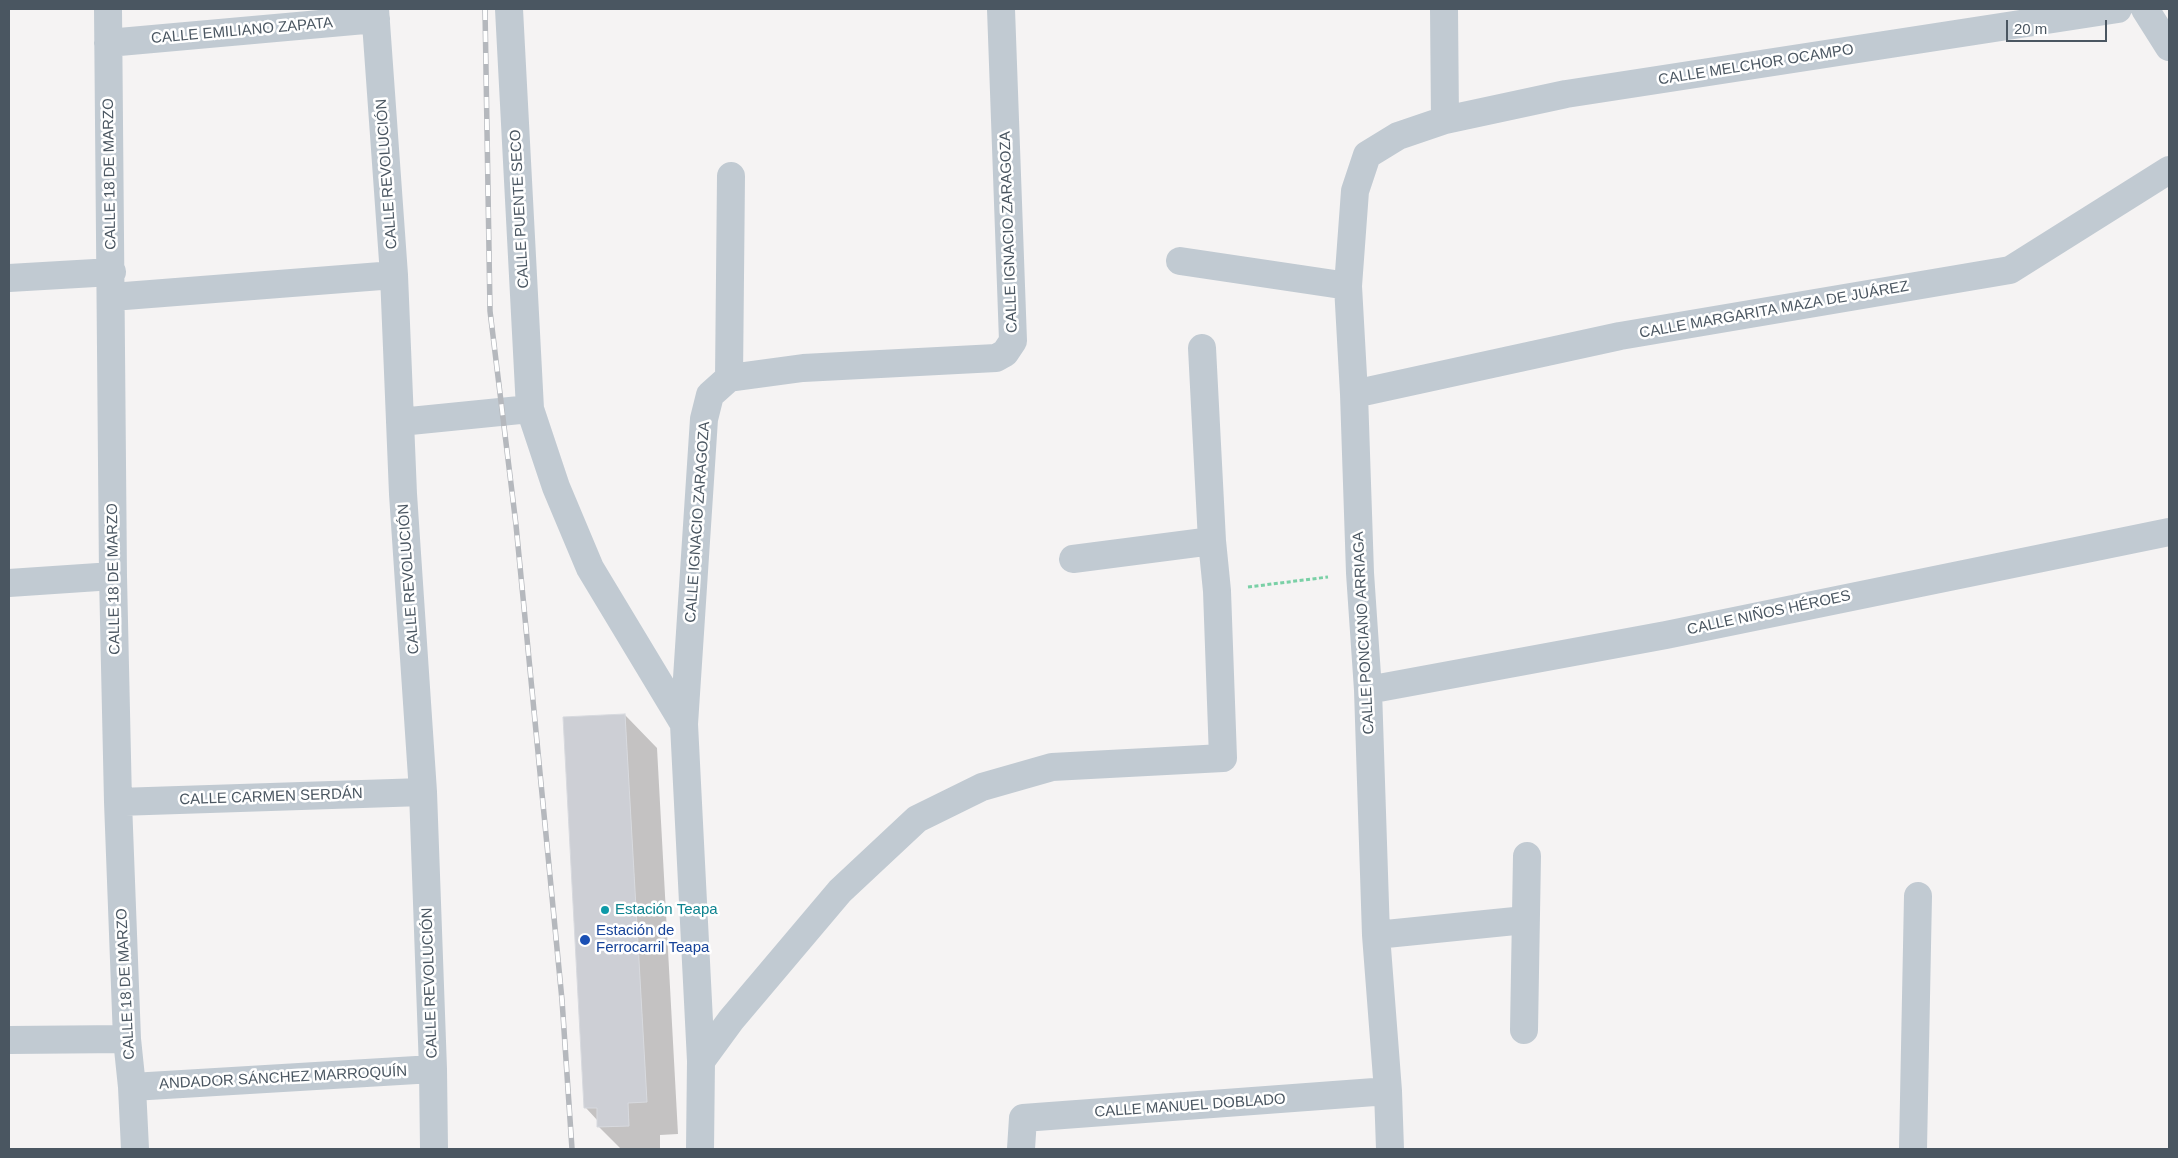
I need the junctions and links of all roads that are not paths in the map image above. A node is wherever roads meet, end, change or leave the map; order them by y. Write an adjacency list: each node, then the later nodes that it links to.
1 (108, 9): 8 (street, CALLE 18 DE MARZO)
2 (509, 9): 22 (street, CALLE PUENTE SECO)
3 (1000, 9): 20 (street, CALLE IGNACIO ZARAGOZA)
4 (1444, 9): 10 (street)
5 (2118, 9): 10 (street, CALLE MELCHOR OCAMPO)
6 (2145, 9): 9 (street)
7 (376, 14): 8 (street, CALLE EMILIANO ZAPATA); 15 (street, CALLE REVOLUCIÓN)
8 (108, 43): 17 (street, CALLE 18 DE MARZO)
9 (2169, 47)
10 (1445, 120): 11 (street, CALLE MELCHOR OCAMPO)
11 (1398, 136): 18 (street, CALLE PONCIANO ARRIAGA)
12 (2169, 170): 21 (street, CALLE MARGARITA MAZA DE JUÁREZ)
13 (731, 176): 20 (street)
14 (1180, 261): 18 (street)
15 (394, 275): 17 (street); 23 (street, CALLE REVOLUCIÓN)
16 (9, 278): 17 (street)
17 (112, 284): 27 (street, CALLE 18 DE MARZO)
18 (1348, 286): 21 (street, CALLE PONCIANO ARRIAGA)
19 (1202, 348): 25 (street)
20 (729, 378): 30 (street, CALLE IGNACIO ZARAGOZA)
21 (1354, 394): 29 (street, CALLE PONCIANO ARRIAGA)
22 (530, 409): 23 (street); 30 (street, CALLE PUENTE SECO)
23 (400, 422): 31 (street, CALLE REVOLUCIÓN)
24 (2169, 532): 29 (street, CALLE NIÑOS HÉROES)
25 (1212, 541): 26 (street); 40 (street)
26 (1073, 558)
27 (113, 576): 28 (street); 32 (street, CALLE 18 DE MARZO)
28 (9, 583)
29 (1368, 690): 36 (street, CALLE PONCIANO ARRIAGA)
30 (684, 724): 40 (street, CALLE IGNACIO ZARAGOZA)
31 (423, 792): 32 (street, CALLE CARMEN SERDÁN); 41 (street, CALLE REVOLUCIÓN)
32 (118, 802): 38 (street, CALLE 18 DE MARZO)
33 (1527, 856): 35 (street)
34 (1918, 896): 49 (street)
35 (1524, 920): 36 (street); 37 (street)
36 (1376, 935): 43 (street, CALLE PONCIANO ARRIAGA)
37 (1524, 1030)
38 (127, 1039): 39 (street); 42 (street, CALLE 18 DE MARZO)
39 (9, 1040)
40 (701, 1061): 46 (street, CALLE IGNACIO ZARAGOZA)
41 (433, 1069): 42 (street, ANDADOR SÁNCHEZ MARROQUÍN); 45 (street, CALLE REVOLUCIÓN)
42 (132, 1087): 44 (street, CALLE 18 DE MARZO)
43 (1388, 1091): 47 (street, CALLE MANUEL DOBLADO); 48 (street, CALLE PONCIANO ARRIAGA)
44 (135, 1149)
45 (434, 1149)
46 (700, 1149)
47 (1021, 1149)
48 (1390, 1149)
49 (1913, 1149)

